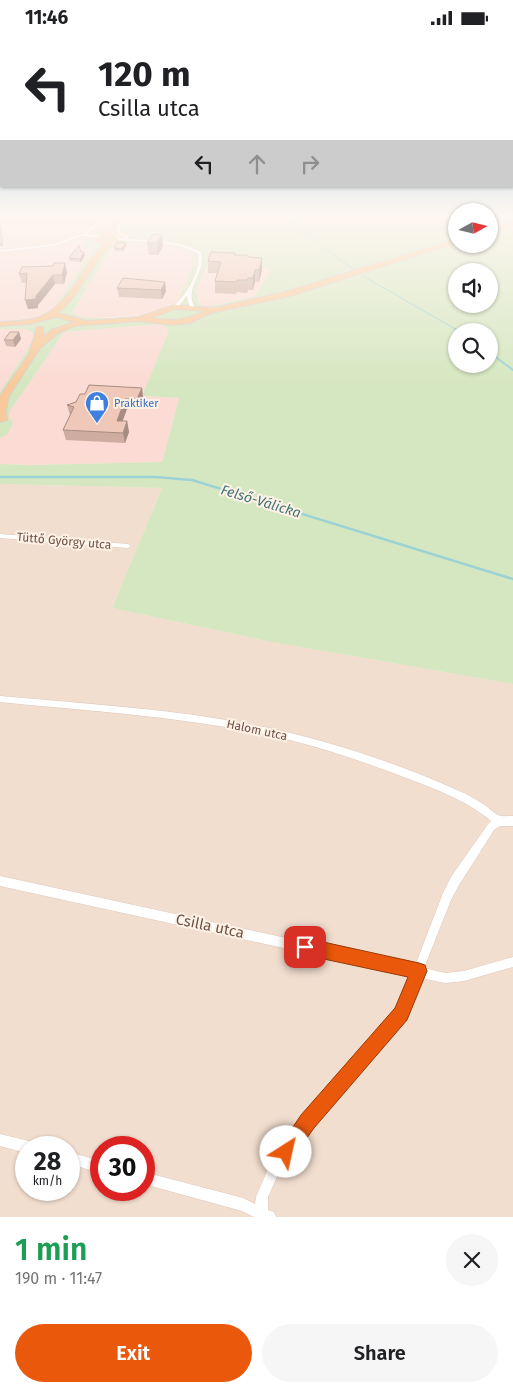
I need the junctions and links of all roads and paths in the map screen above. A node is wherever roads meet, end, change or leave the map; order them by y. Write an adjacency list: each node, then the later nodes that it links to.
1 (85, 273): 5 (main road)
2 (196, 273): 4 (street)
3 (353, 273): 7 (main road)
4 (189, 291): 6 (street); 7 (street)
5 (68, 299): 9 (main road); 10 (main road)
6 (176, 307): 7 (main road); 8 (main road)
7 (195, 311): 8 (main road)
8 (161, 317): 10 (main road)
9 (44, 318): 10 (main road); 12 (main road); 13 (main road)
10 (65, 323): 13 (main road); 14 (main road)
11 (0, 324): 12 (main road)
12 (16, 324): 13 (main road)
13 (39, 329): 14 (main road)
14 (36, 347): 15 (main road)
15 (3, 398): 16 (main road)
16 (1, 419): 17 (main road)
17 (0, 430)
18 (0, 536): 19 (street, Tüttő György utca)
19 (128, 546)
20 (0, 699): 21 (street, Halom utca)
21 (498, 821): 22 (street); 25 (street)
22 (513, 821)
23 (0, 881): 25 (street, Csilla utca)
24 (513, 962): 25 (street, Csilla utca)
25 (419, 971): 29 (street)
26 (0, 1140): 27 (street)
27 (15, 1144)
28 (155, 1181): 29 (street)
29 (265, 1215)

